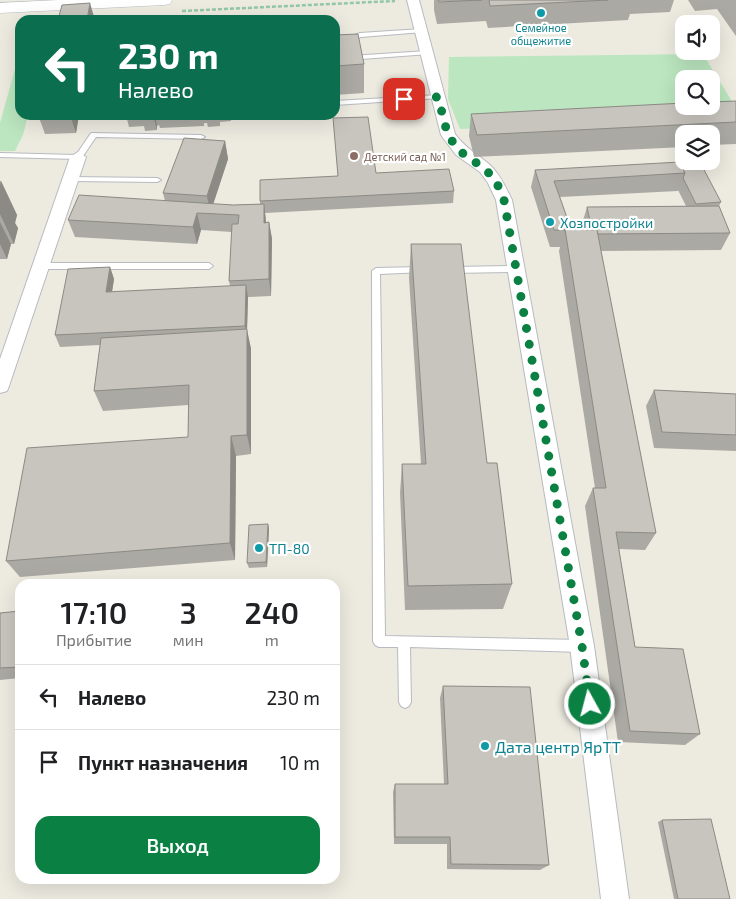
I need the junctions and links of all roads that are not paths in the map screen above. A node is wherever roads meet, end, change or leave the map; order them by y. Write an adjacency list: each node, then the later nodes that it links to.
1 (164, 0): 3 (main road)
2 (413, 0): 5 (street)
3 (58, 3): 4 (main road)
4 (0, 8)
5 (421, 31): 6 (lane); 7 (street)
6 (340, 39)
7 (427, 53): 8 (lane); 9 (street)
8 (340, 59)
9 (438, 97): 10 (lane); 18 (street)
10 (340, 103)
11 (201, 136): 13 (lane)
12 (0, 155): 13 (lane)
13 (78, 157): 14 (street)
14 (71, 179): 15 (lane); 16 (street)
15 (157, 180)
16 (41, 266): 17 (lane); 19 (street)
17 (209, 266)
18 (517, 269): 20 (lane); 21 (street)
19 (0, 386)
20 (404, 642): 21 (lane); 22 (lane)
21 (582, 646): 23 (street)
22 (405, 702)
23 (615, 899)

